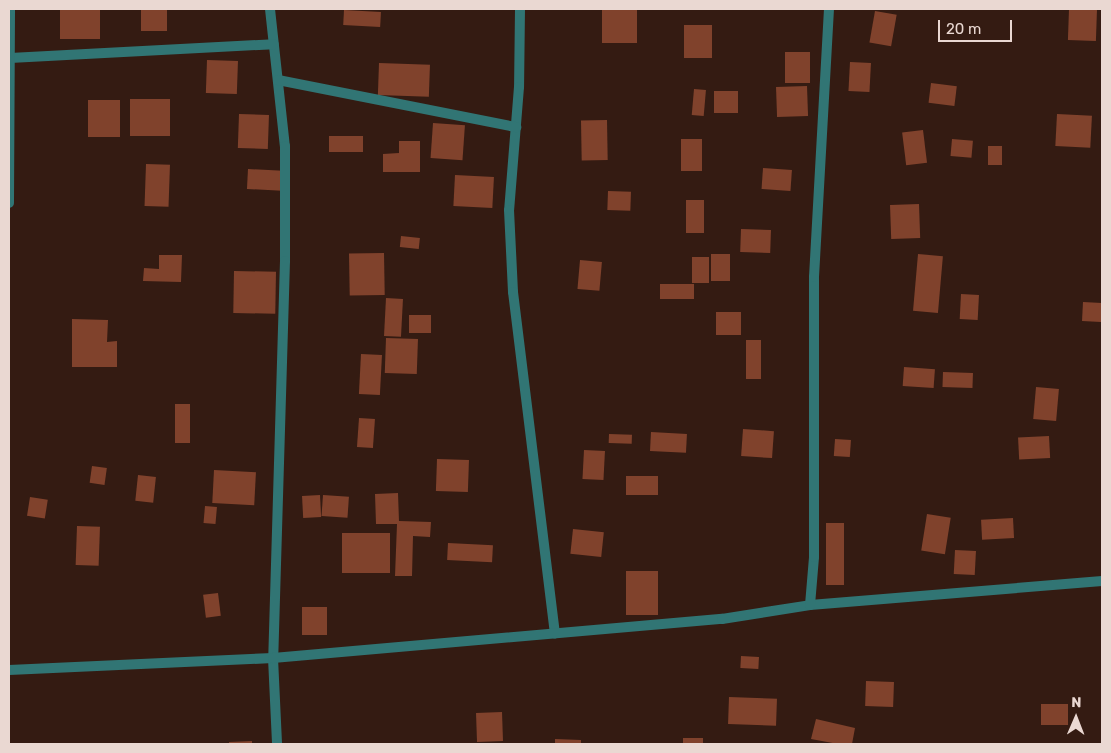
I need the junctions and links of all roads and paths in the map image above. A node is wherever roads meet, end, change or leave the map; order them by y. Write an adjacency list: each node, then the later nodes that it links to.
1 (10, 9): 6 (street)
2 (270, 9): 5 (street)
3 (520, 9): 8 (street)
4 (829, 9): 11 (street)
5 (274, 44): 6 (street); 7 (street)
6 (10, 58): 9 (street)
7 (278, 80): 8 (street); 13 (street)
8 (516, 127): 12 (street)
9 (9, 204)
10 (1102, 581): 11 (street)
11 (810, 605): 12 (street)
12 (555, 633): 13 (street)
13 (273, 658): 14 (street); 15 (street)
14 (9, 670)
15 (277, 744)

